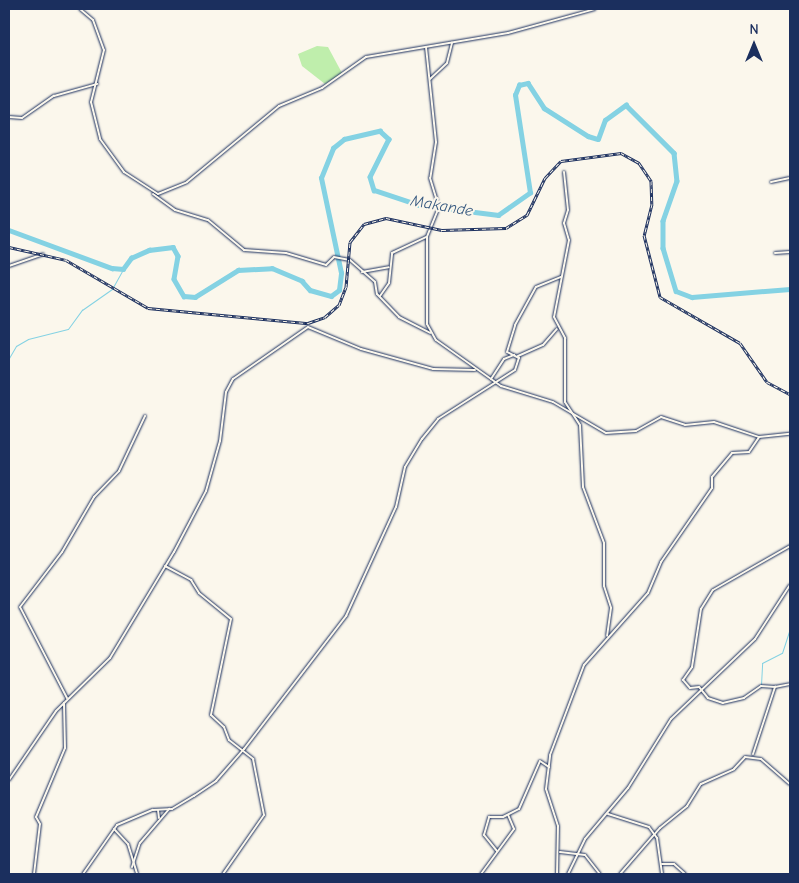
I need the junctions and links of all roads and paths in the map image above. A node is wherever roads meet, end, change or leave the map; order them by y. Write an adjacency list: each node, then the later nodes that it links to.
1 (80, 9): 6 (street)
2 (595, 9): 3 (street)
3 (452, 43): 4 (street); 5 (street)
4 (426, 47): 5 (street); 11 (street)
5 (430, 79): 12 (street)
6 (96, 84): 7 (street); 11 (street)
7 (9, 117)
8 (564, 172): 19 (street)
9 (790, 178): 10 (street)
10 (771, 182)
11 (153, 194): 18 (street)
12 (427, 237): 17 (street); 22 (street)
13 (790, 252): 14 (street)
14 (775, 253)
15 (43, 254): 16 (street)
16 (9, 266)
17 (390, 267): 18 (street); 20 (street)
18 (362, 272): 20 (street)
19 (561, 277): 21 (street); 23 (street)
20 (380, 297): 22 (street)
21 (557, 329): 23 (street); 27 (street)
22 (431, 334): 24 (street)
23 (516, 355): 25 (street); 26 (street)
24 (475, 370): 25 (street); 32 (street)
25 (491, 379): 26 (street)
26 (495, 382): 27 (street); 40 (street)
27 (573, 413): 30 (street); 34 (street)
28 (145, 416): 38 (street)
29 (790, 434): 30 (street)
30 (759, 437): 34 (street)
31 (790, 546): 37 (street)
32 (165, 566): 38 (street); 40 (street)
33 (790, 585): 37 (street)
34 (607, 636): 42 (street)
35 (790, 684): 36 (street)
36 (775, 687): 37 (street); 41 (street)
37 (702, 689): 47 (street)
38 (67, 699): 39 (street)
39 (64, 703): 43 (street); 57 (street)
40 (244, 749): 45 (street); 60 (street)
41 (753, 755): 44 (street); 51 (street)
42 (549, 766): 48 (street); 53 (street)
43 (9, 780)
44 (790, 784)
45 (169, 809): 46 (street); 49 (street)
46 (158, 810): 49 (street); 50 (street)
47 (607, 814): 51 (street); 54 (street)
48 (508, 815): 52 (street); 52 (street)
49 (159, 818): 56 (street)
50 (114, 829): 56 (street); 58 (street)
51 (656, 834): 55 (street); 65 (street)
52 (497, 851): 61 (street)
53 (560, 852): 54 (street); 62 (street)
54 (579, 852): 63 (street); 64 (street)
55 (662, 864): 66 (street); 67 (street)
56 (132, 867): 59 (street)
57 (34, 874)
58 (83, 874)
59 (137, 874)
60 (223, 874)
61 (481, 874)
62 (558, 874)
63 (568, 874)
64 (600, 874)
65 (621, 874)
66 (662, 874)
67 (685, 874)

